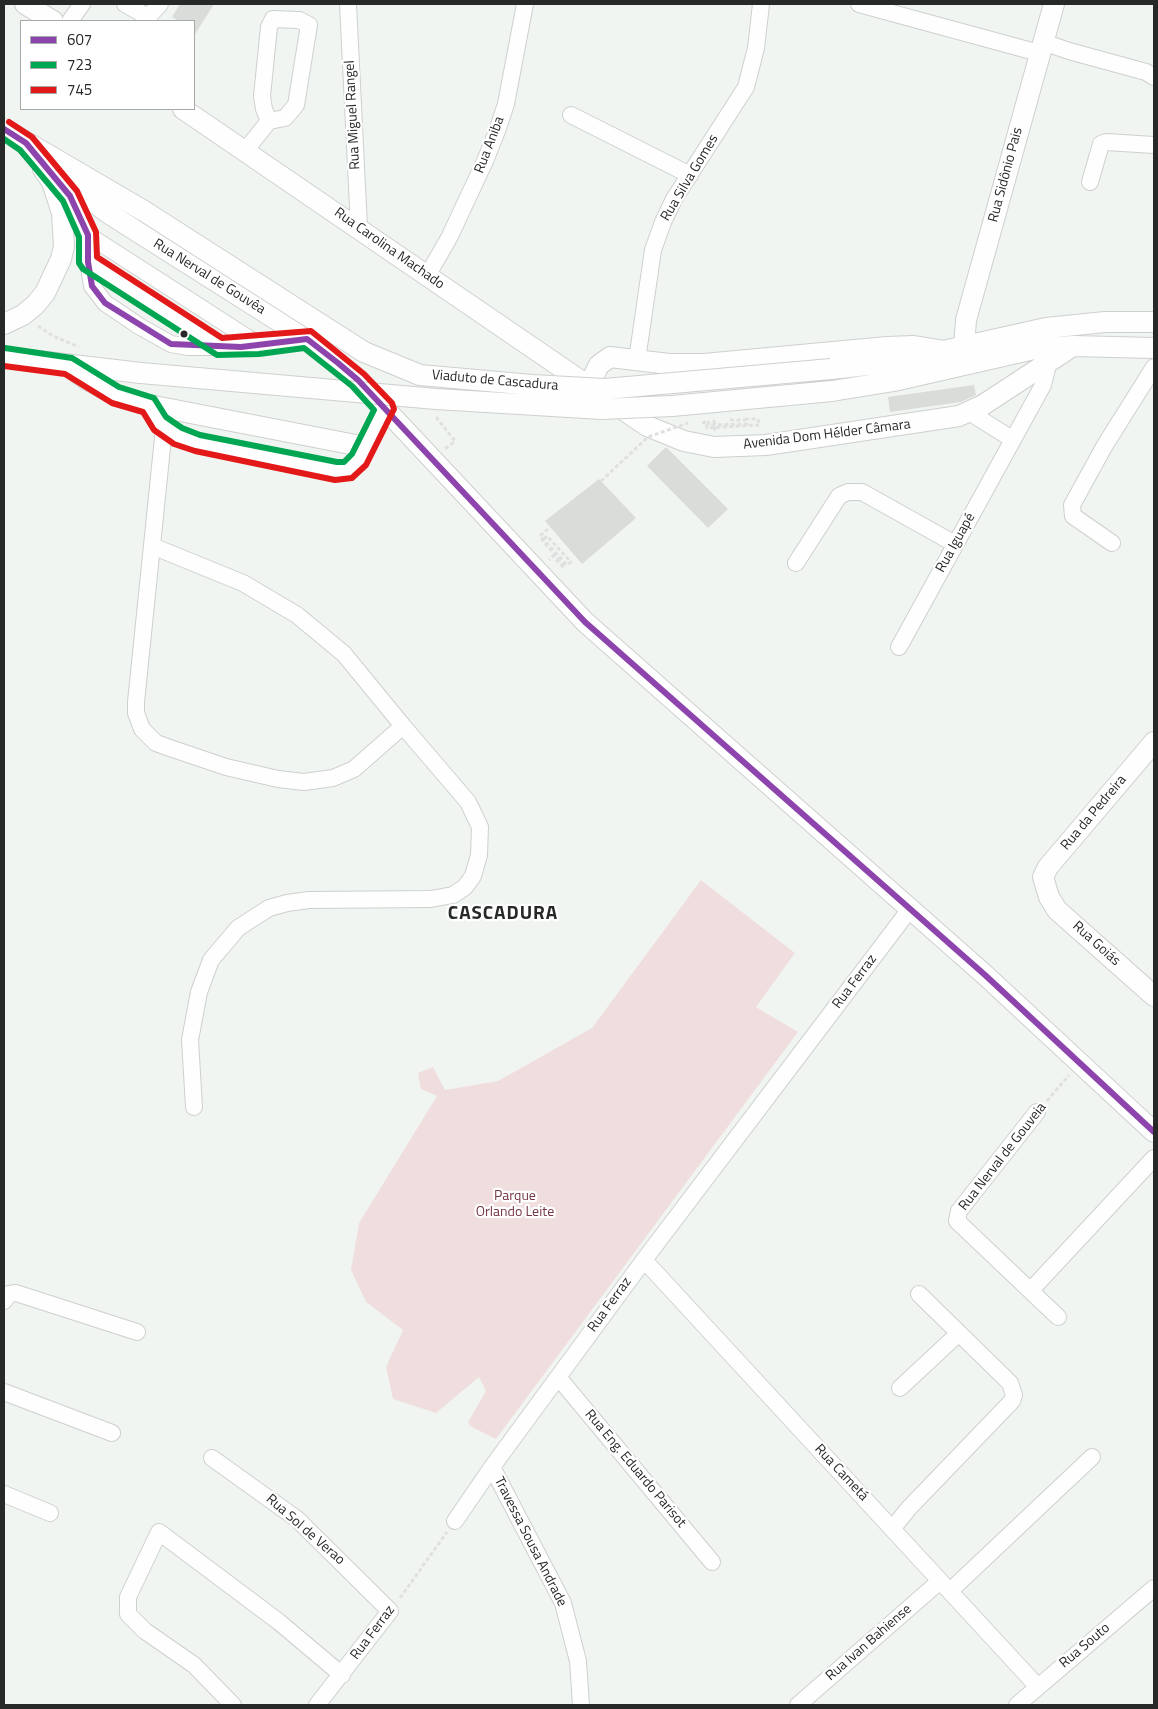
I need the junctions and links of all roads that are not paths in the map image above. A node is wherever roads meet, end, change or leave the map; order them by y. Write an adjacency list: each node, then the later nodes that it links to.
1 (25, 4): 10 (main road)
2 (82, 4): 11 (street)
3 (160, 4): 9 (street)
4 (348, 4): 23 (street, Rua Miguel Rangel)
5 (526, 4): 26 (street, Rua Aniba)
6 (761, 4): 21 (street, Rua Silva Gomes)
7 (859, 4): 12 (street)
8 (1054, 4): 12 (main road, Rua Sidônio Pais)
9 (129, 5)
10 (48, 13)
11 (71, 20)
12 (1041, 47): 13 (street); 34 (main road, Rua Sidônio Pais)
13 (1154, 77)
14 (184, 110): 20 (main road, Rua Carolina Machado)
15 (571, 114): 21 (street)
16 (269, 121): 16 (street); 20 (street)
17 (4, 129): 18 (main road)
18 (26, 143): 24 (street); 28 (main road); 29 (main road, Rua Nerval de Gouvêa); 34 (main road, Viaduto de Cascadura, bridge)
19 (1154, 145): 22 (street)
20 (245, 151): 23 (main road, Rua Carolina Machado)
21 (690, 175): 36 (street, Rua Silva Gomes)
22 (1090, 182)
23 (358, 227): 26 (main road, Rua Carolina Machado)
24 (88, 236): 25 (street); 30 (street)
25 (88, 262): 32 (street); 32 (street)
26 (427, 276): 40 (main road, Rua Carolina Machado)
27 (1154, 322): 34 (main road)
28 (4, 324)
29 (307, 339): 30 (street); 42 (main road, Rua Nerval de Gouvêa)
30 (259, 346): 32 (street)
31 (1072, 346): 33 (main road); 37 (main road, Avenida Dom Hélder Câmara); 38 (main road, Viaduto de Cascadura, bridge)
32 (220, 347)
33 (1154, 348)
34 (955, 349): 36 (main road)
35 (4, 357): 38 (main road, Viaduto de Cascadura)
36 (637, 360): 40 (main road)
37 (1048, 361): 43 (main road, Avenida Dom Hélder Câmara); 45 (street, Rua Iguapé)
38 (68, 366): 41 (main road)
39 (1154, 367): 47 (street)
40 (594, 391): 43 (main road, Avenida Dom Hélder Câmara)
41 (149, 405): 44 (street); 46 (main road)
42 (385, 408): 46 (main road); 55 (main road, Rua Nerval de Gouvêa)
43 (969, 412): 45 (street)
44 (164, 428): 46 (street); 49 (street)
45 (1012, 439): 48 (street, Rua Iguapé)
46 (366, 447)
47 (1112, 543)
48 (955, 544): 50 (street); 51 (street, Rua Iguapé)
49 (152, 546): 52 (street); 52 (street)
50 (796, 563)
51 (899, 647)
52 (403, 726): 57 (street)
53 (1154, 742): 54 (main road, Rua da Pedreira)
54 (1044, 887): 56 (main road, Rua Goiás)
55 (910, 909): 59 (main road, Rua Nerval de Gouvêa); 61 (street, Rua Ferraz)
56 (1154, 996)
57 (194, 1107)
58 (1037, 1112): 62 (street, Rua Nerval de Gouveia)
59 (1154, 1132)
60 (1154, 1158): 62 (street)
61 (644, 1260): 68 (street, Rua Ferraz); 78 (street, Rua Cametá)
62 (1031, 1290): 65 (street, Rua Nerval de Gouveia)
63 (919, 1294): 67 (street)
64 (4, 1301): 66 (street)
65 (1058, 1317)
66 (137, 1332)
67 (958, 1334): 69 (street); 78 (street)
68 (558, 1377): 74 (street, Rua Ferraz); 79 (street, Rua Eng. Eduardo Parisot)
69 (900, 1388)
70 (4, 1392): 71 (street)
71 (112, 1433)
72 (1092, 1457): 80 (street, Rua Ivan Bahiense)
73 (212, 1458): 82 (street, Rua Sol de Verao)
74 (492, 1467): 77 (street, Rua Ferraz); 87 (street, Travessa Sousa Andrade)
75 (4, 1494): 76 (street)
76 (50, 1513)
77 (455, 1521)
78 (892, 1529): 80 (street, Rua Cametá)
79 (712, 1562)
80 (945, 1586): 84 (street, Rua Cametá); 88 (street, Rua Ivan Bahiense)
81 (1154, 1588): 84 (street, Rua Souto)
82 (390, 1611): 83 (street, Rua Ferraz)
83 (342, 1675): 85 (street); 86 (street, Rua Ferraz)
84 (1038, 1687): 89 (street, Rua Souto)
85 (233, 1705)
86 (317, 1705)
87 (581, 1705)
88 (798, 1705)
89 (1017, 1705)

